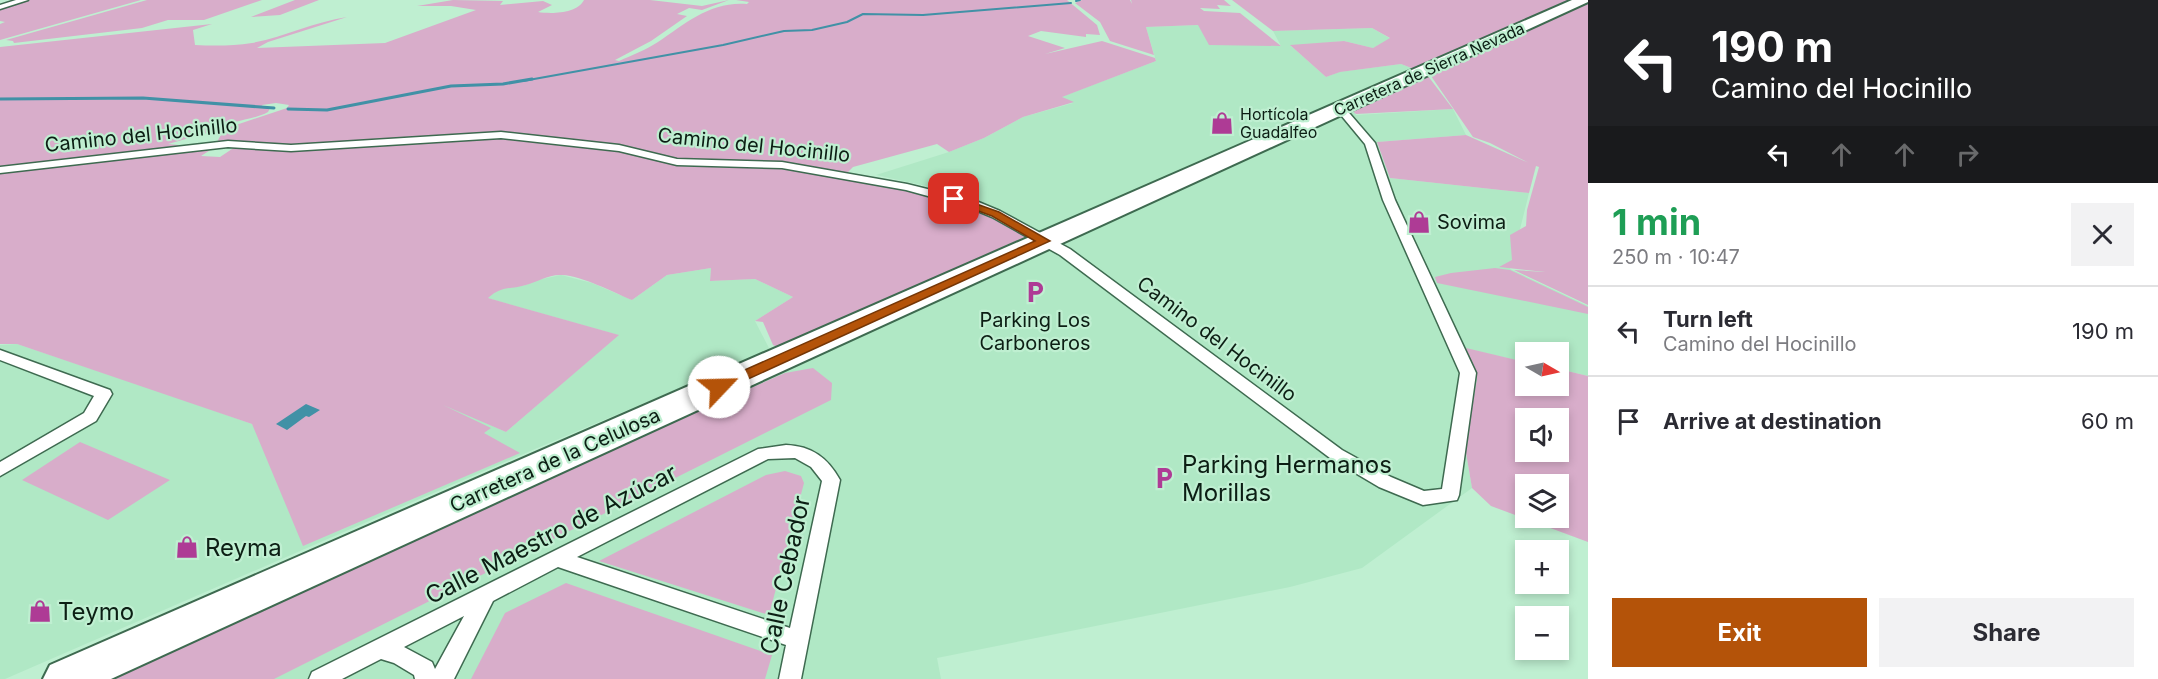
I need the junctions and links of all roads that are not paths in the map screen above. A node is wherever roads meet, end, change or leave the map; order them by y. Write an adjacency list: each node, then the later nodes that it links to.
1 (24, 0): 3 (street)
2 (1583, 0): 4 (highway, Carretera de Sierra Nevada)
3 (0, 7)
4 (1341, 109): 6 (highway, Carretera de Sierra Nevada); 6 (street, Camino del Hocinillo)
5 (0, 170): 6 (street, Camino del Hocinillo)
6 (1044, 241): 14 (highway, Carretera de la Celulosa)
7 (0, 355): 9 (street)
8 (808, 455): 10 (street, Calle Maestro de Azúcar); 12 (street, Calle Cebador)
9 (0, 470)
10 (558, 560): 11 (street, Calle Maestro de Azúcar); 12 (street)
11 (485, 596): 13 (street, Calle Maestro de Azúcar); 17 (street)
12 (798, 640): 18 (street, Calle Cebador)
13 (379, 649): 15 (street, Calle Maestro de Azúcar); 16 (street)
14 (65, 679)
15 (320, 679)
16 (426, 679)
17 (442, 679)
18 (790, 679)

